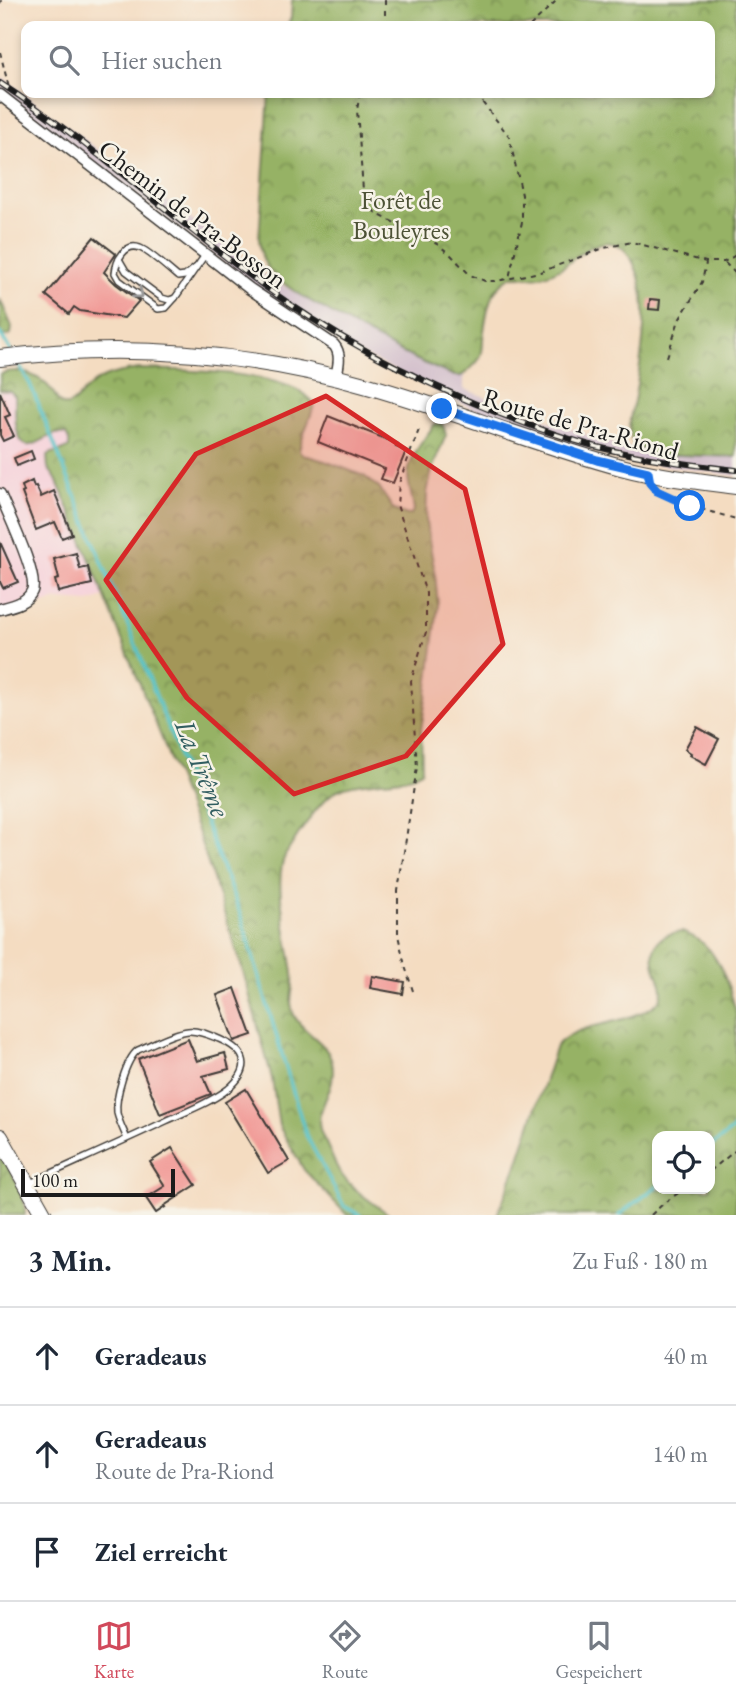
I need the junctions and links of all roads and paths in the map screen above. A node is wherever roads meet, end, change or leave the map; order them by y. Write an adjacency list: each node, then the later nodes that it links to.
1 (1, 0): 4 (path)
2 (385, 0): 5 (path)
3 (557, 0): 6 (path)
4 (0, 4)
5 (385, 21)
6 (535, 21)
7 (0, 52): 11 (path)
8 (0, 95): 11 (street, Chemin de Pra-Bosson)
9 (359, 98): 19 (path)
10 (481, 98): 19 (path)
11 (14, 104): 12 (street, Chemin de Pra-Bosson)
12 (205, 255): 17 (lane); 23 (street, Chemin de Pra-Bosson)
13 (736, 255): 16 (path)
14 (119, 259): 17 (lane); 20 (lane); 20 (lane, one-way to 20)
15 (706, 262): 16 (path); 19 (path); 21 (path)
16 (724, 262): 18 (path)
17 (195, 268): 20 (lane)
18 (736, 274)
19 (509, 279)
20 (175, 298)
21 (667, 357)
22 (0, 358): 23 (main road, Route de Pra-Riond)
23 (336, 377): 25 (main road, Route de Pra-Riond)
24 (420, 427): 30 (path)
25 (648, 472): 26 (main road, Route de Pra-Riond); 28 (path)
26 (736, 486)
27 (0, 494): 29 (street)
28 (736, 519)
29 (0, 609)
30 (413, 991)
31 (0, 1137): 35 (main road)
32 (127, 1139): 32 (lane); 35 (lane)
33 (736, 1150): 34 (path)
34 (715, 1167)
35 (27, 1184): 37 (main road)
36 (677, 1194): 38 (path)
37 (44, 1215)
38 (651, 1215)

